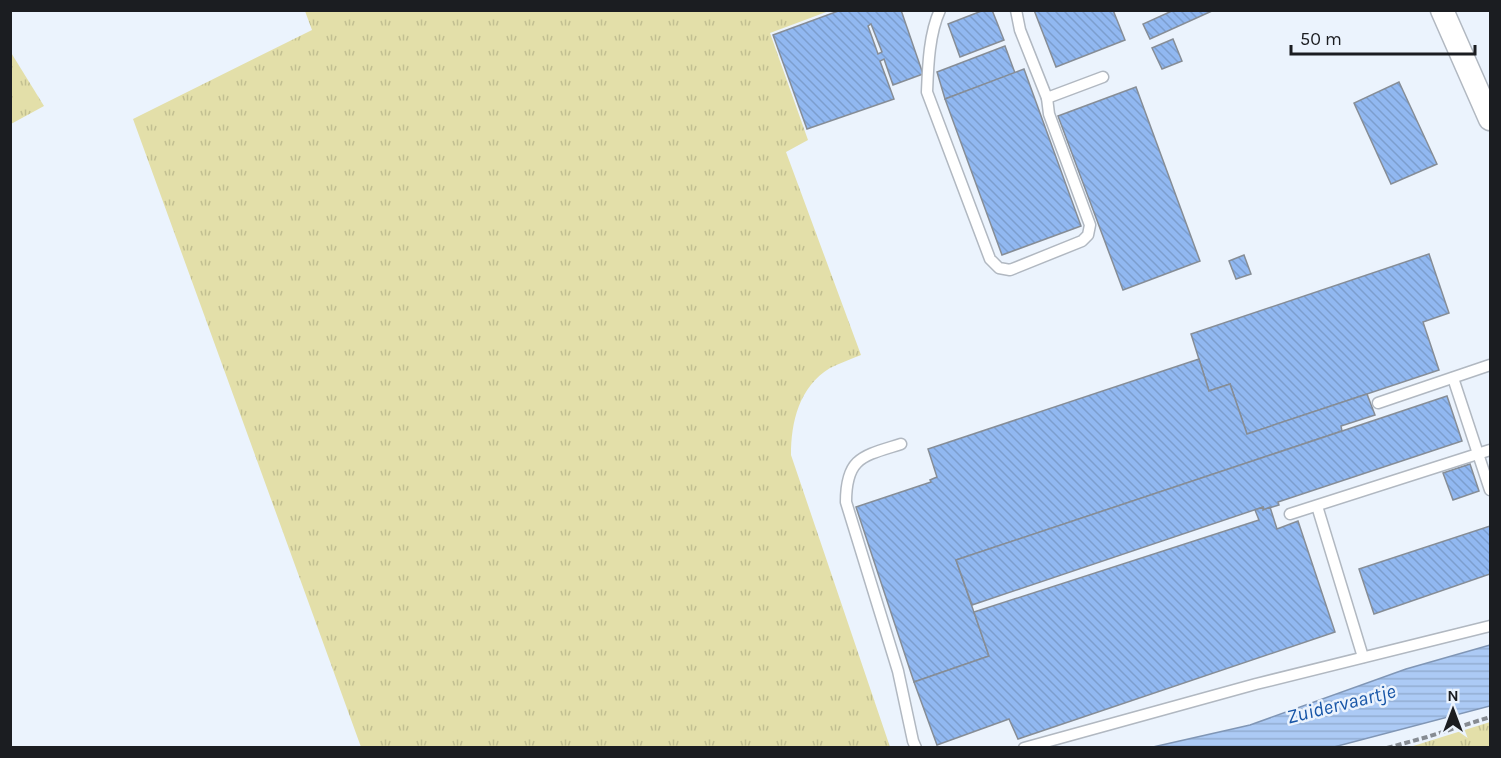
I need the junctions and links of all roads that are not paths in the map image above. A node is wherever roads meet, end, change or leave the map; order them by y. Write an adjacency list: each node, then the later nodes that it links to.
1 (940, 10): 5 (lane)
2 (1016, 10): 5 (lane)
3 (1442, 10): 6 (street)
4 (1103, 77): 5 (lane)
5 (1047, 98)
6 (1491, 118)
7 (1491, 365): 8 (lane)
8 (1453, 378): 9 (lane); 12 (lane)
9 (1378, 403)
10 (901, 444): 18 (lane)
11 (1491, 450): 12 (lane)
12 (1479, 453): 13 (lane); 14 (lane)
13 (1491, 490)
14 (1317, 506): 15 (lane); 17 (lane)
15 (1290, 514)
16 (1491, 626): 17 (lane)
17 (1363, 657): 19 (lane)
18 (916, 747)
19 (1024, 747)

